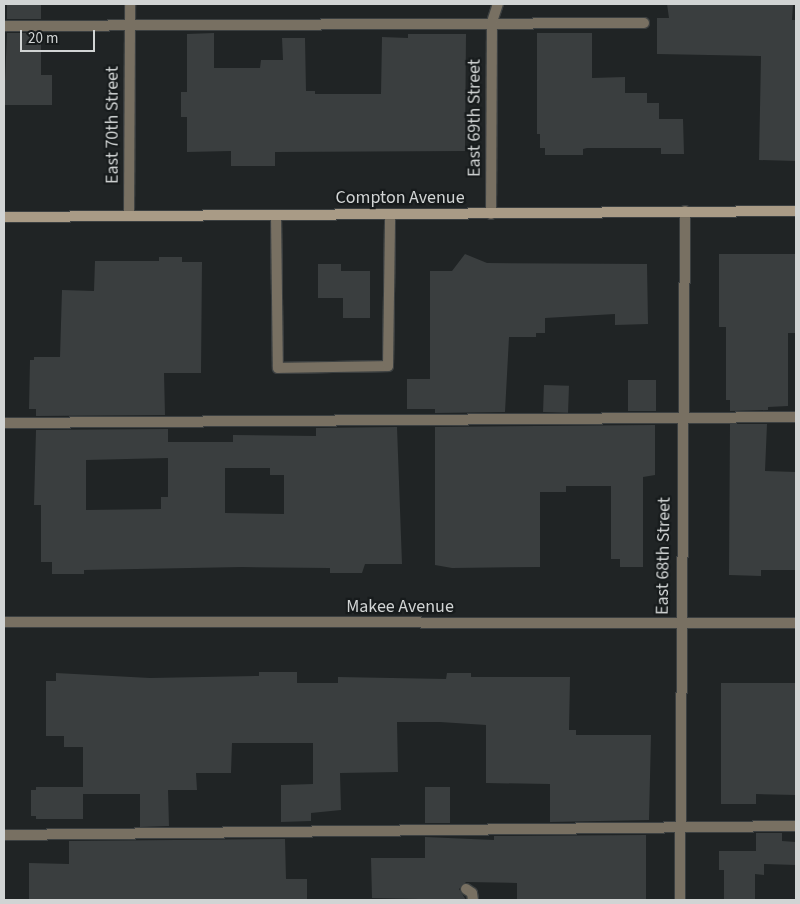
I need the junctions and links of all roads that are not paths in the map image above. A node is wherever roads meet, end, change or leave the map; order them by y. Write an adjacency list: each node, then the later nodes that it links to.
1 (130, 4): 5 (street, East 70th Street)
2 (498, 4): 3 (street, East 69th Street)
3 (492, 22): 4 (street); 5 (street); 10 (street, East 69th Street)
4 (644, 23)
5 (130, 25): 6 (street); 12 (street, East 70th Street)
6 (4, 26)
7 (796, 211): 8 (main road, Compton Avenue)
8 (685, 212): 10 (main road, Compton Avenue); 14 (street, East 68th Street)
9 (390, 214): 10 (main road, Compton Avenue); 11 (main road, Compton Avenue); 11 (street)
10 (491, 214)
11 (276, 215): 12 (main road, Compton Avenue)
12 (129, 216): 13 (main road, Compton Avenue)
13 (4, 217)
14 (682, 417): 15 (street); 16 (street); 19 (street, East 68th Street)
15 (796, 417)
16 (4, 423)
17 (4, 622): 19 (street, Makee Avenue)
18 (796, 623): 19 (street, Makee Avenue)
19 (680, 624): 20 (street, East 68th Street)
20 (680, 825): 21 (street); 22 (street); 25 (street, East 68th Street)
21 (796, 826)
22 (4, 835)
23 (466, 889): 24 (street)
24 (473, 900)
25 (680, 900)

